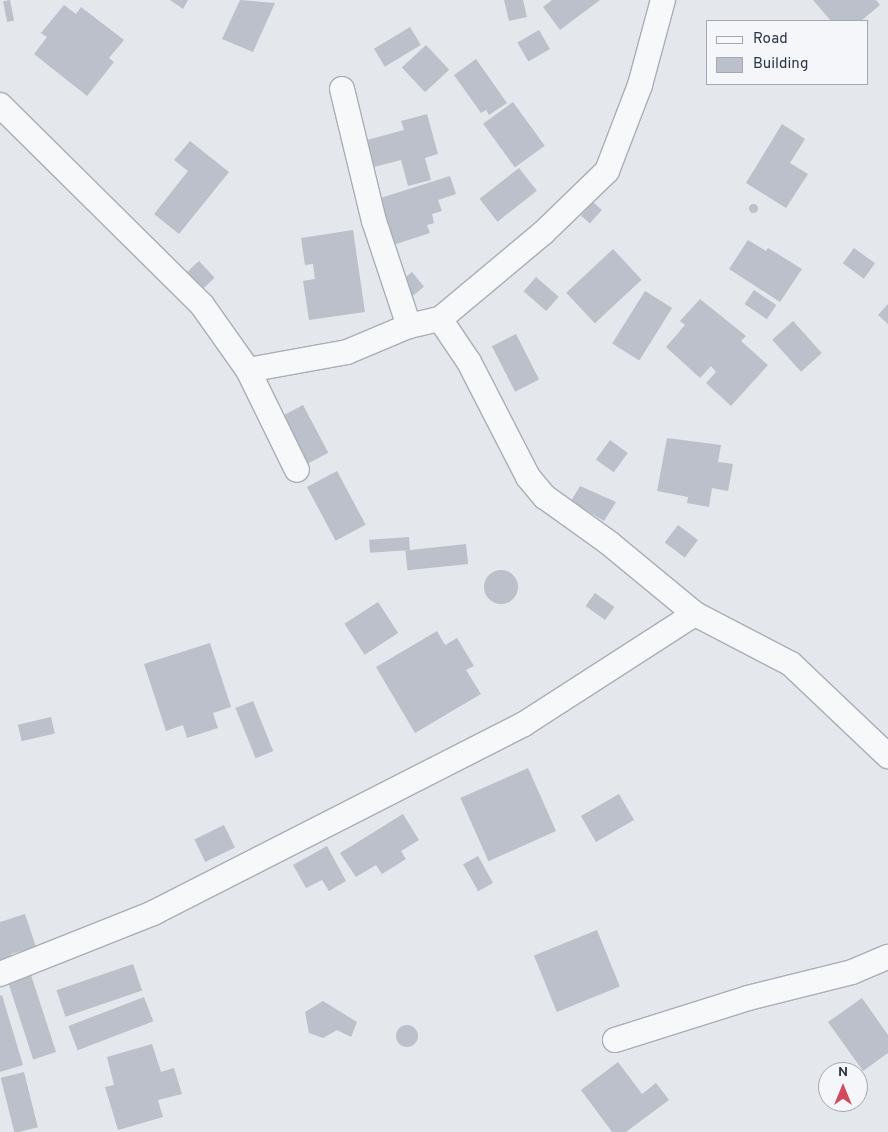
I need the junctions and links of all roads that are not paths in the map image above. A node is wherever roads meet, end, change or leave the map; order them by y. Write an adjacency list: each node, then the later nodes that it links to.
1 (663, 0): 4 (street)
2 (342, 89): 5 (street)
3 (0, 105): 6 (street)
4 (440, 319): 5 (street); 8 (street)
5 (409, 326): 6 (street)
6 (248, 370): 7 (street)
7 (297, 470)
8 (695, 614): 9 (street); 11 (street)
9 (888, 756)
10 (888, 957): 12 (street)
11 (0, 974)
12 (615, 1040)

